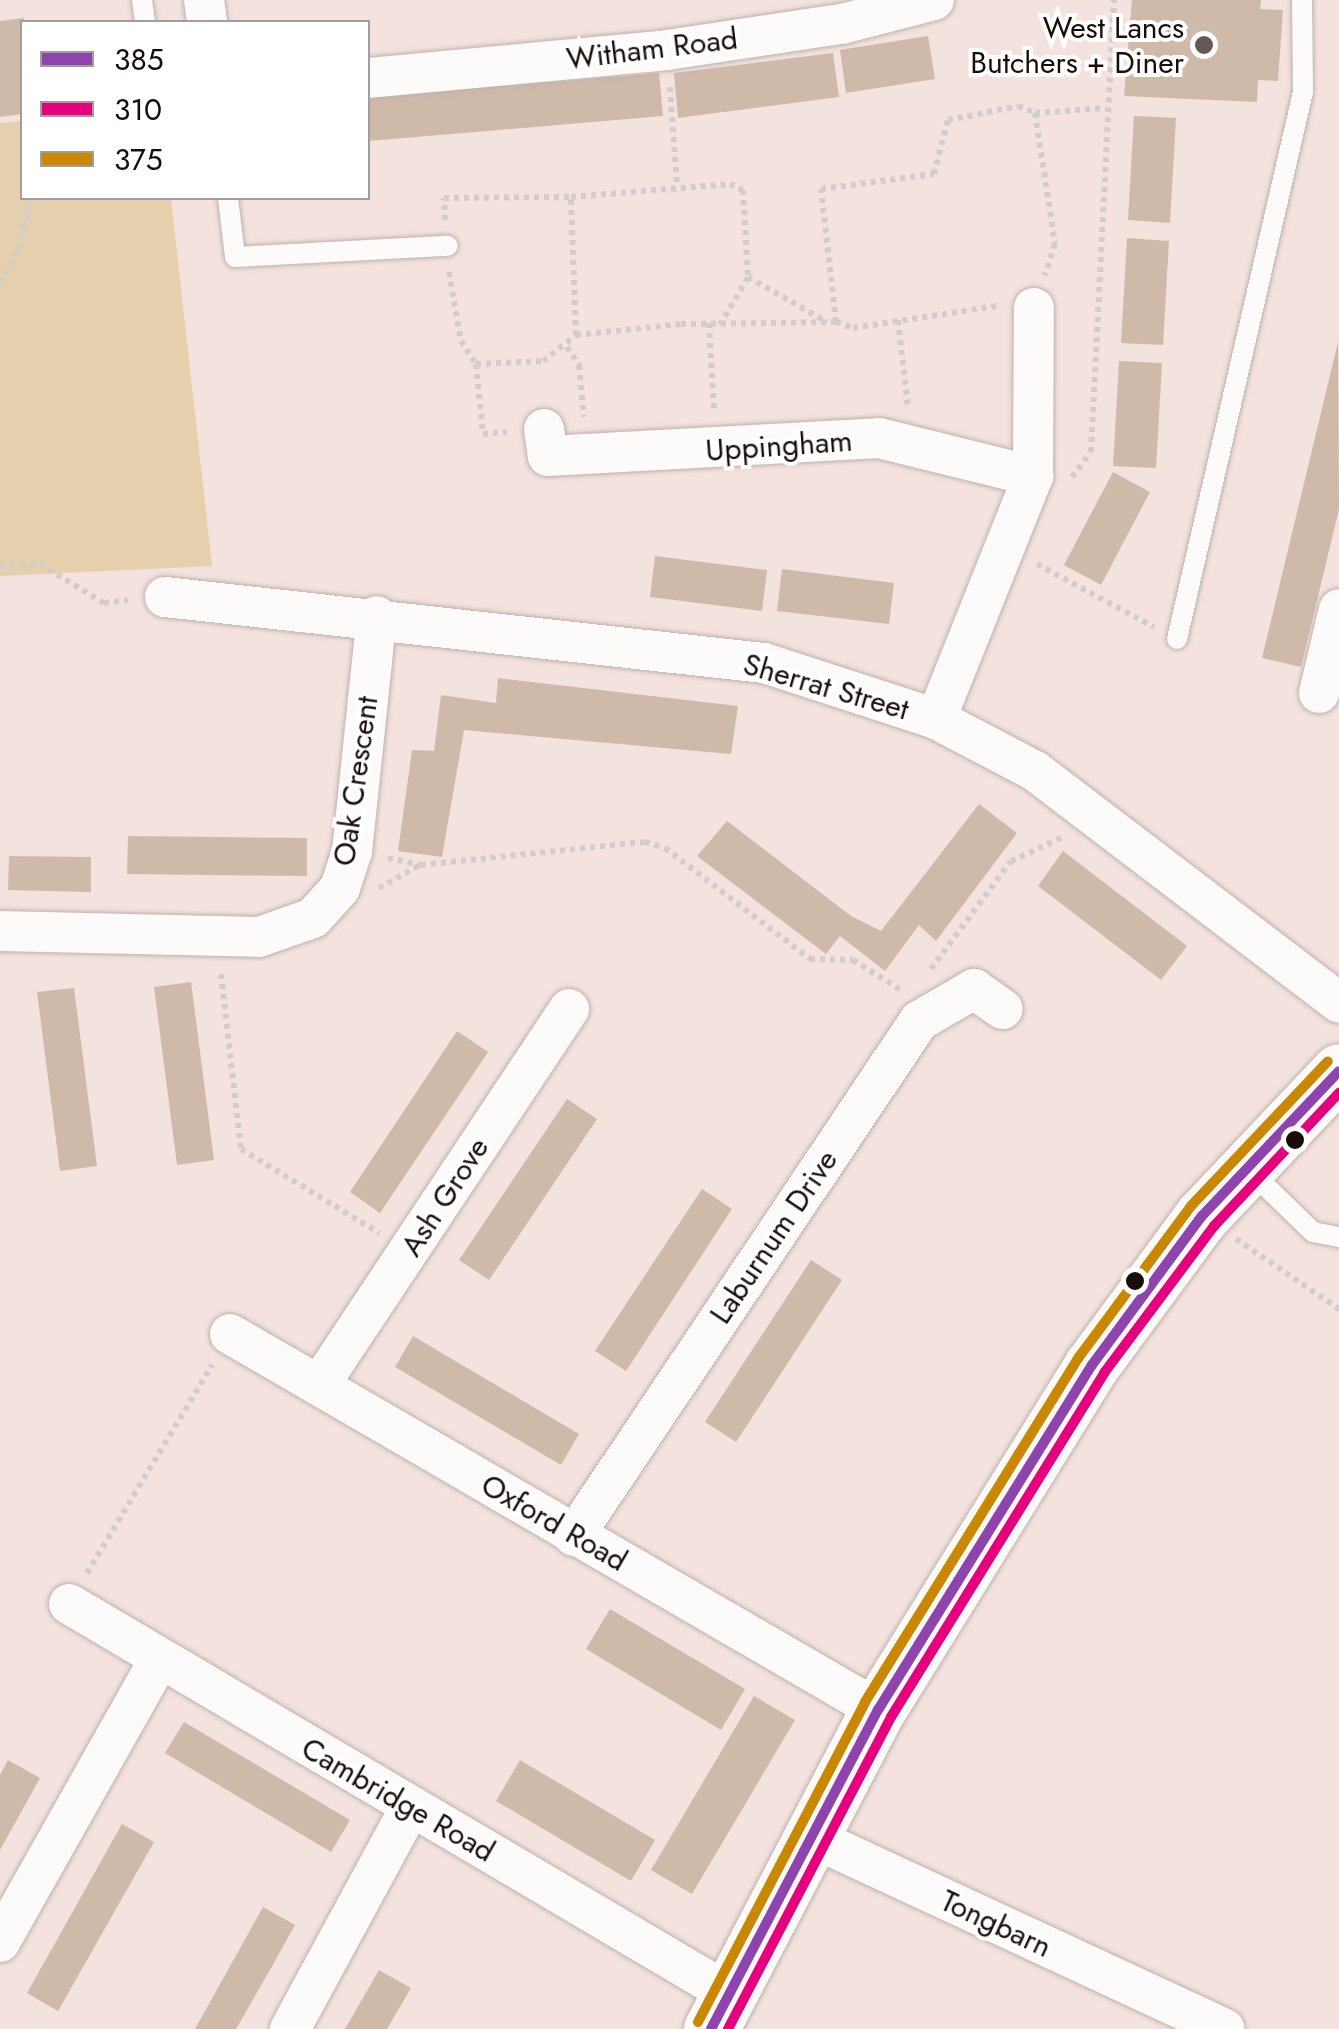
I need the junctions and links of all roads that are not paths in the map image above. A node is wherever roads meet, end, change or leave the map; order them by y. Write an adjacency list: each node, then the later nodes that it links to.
1 (934, 0): 3 (street, Witham Road)
2 (1302, 0): 12 (lane)
3 (370, 78)
4 (228, 200): 5 (lane)
5 (448, 246)
6 (1034, 308): 8 (street)
7 (544, 429): 8 (street, Uppingham)
8 (1051, 478): 14 (street)
9 (165, 597): 11 (street, Sherrat Street)
10 (1339, 609): 13 (street)
11 (377, 616): 14 (street, Sherrat Street); 15 (street, Oak Crescent)
12 (1177, 639)
13 (1329, 696)
14 (936, 719): 16 (street, Sherrat Street)
15 (0, 931)
16 (1339, 1002)
17 (569, 1009): 23 (street, Ash Grove)
18 (1002, 1009): 24 (street, Laburnum Drive)
19 (1339, 1071): 20 (street)
20 (1246, 1168): 21 (lane); 27 (street)
21 (1339, 1237)
22 (230, 1334): 23 (street, Oxford Road)
23 (320, 1384): 24 (street, Oxford Road)
24 (574, 1536): 27 (street, Oxford Road)
25 (69, 1604): 26 (street, Cambridge Road)
26 (158, 1660): 28 (street, Cambridge Road); 30 (street)
27 (878, 1710): 29 (street)
28 (410, 1808): 31 (street, Cambridge Road); 33 (street)
29 (809, 1836): 31 (street); 32 (street, Tongbarn)
30 (0, 1942)
31 (720, 2011)
32 (1181, 2020): 34 (street, Tongbarn)
33 (290, 2029)
34 (1224, 2029)

